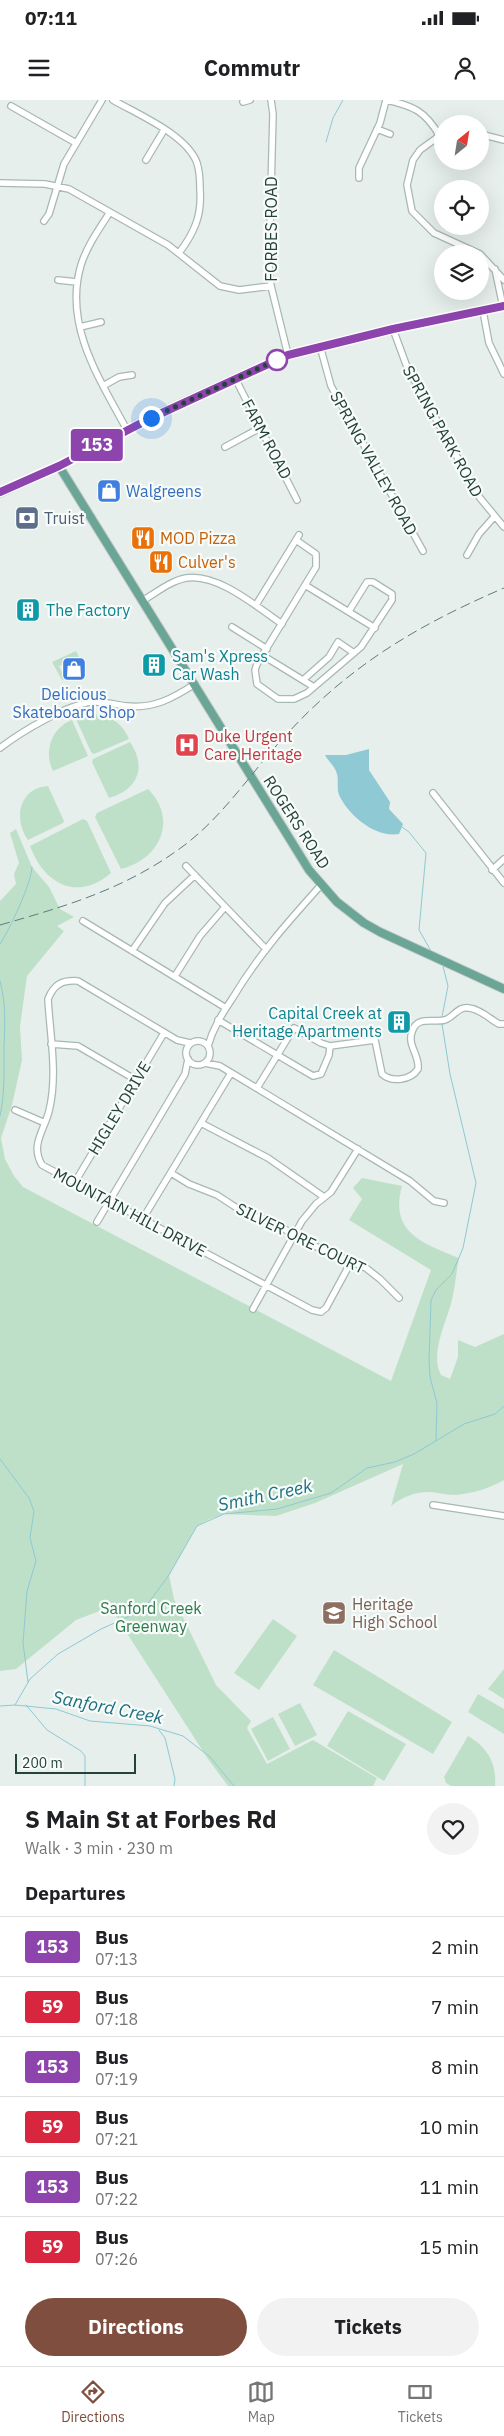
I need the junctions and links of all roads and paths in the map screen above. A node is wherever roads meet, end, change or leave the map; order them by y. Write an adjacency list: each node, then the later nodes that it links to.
1 (102, 100): 15 (street)
2 (113, 100): 10 (street)
3 (250, 100): 6 (street)
4 (271, 100): 27 (street, FORBES ROAD)
5 (387, 100): 8 (street); 9 (street)
6 (243, 102)
7 (11, 106): 15 (street)
8 (434, 127)
9 (377, 129): 11 (street); 17 (street)
10 (164, 130): 16 (street); 22 (street)
11 (390, 134)
12 (489, 136): 14 (street)
13 (434, 140): 23 (street)
14 (504, 140)
15 (76, 144): 19 (street)
16 (146, 160)
17 (359, 178)
18 (0, 182): 19 (street)
19 (56, 186): 20 (street); 21 (street)
20 (110, 212): 22 (street); 26 (street)
21 (44, 221)
22 (179, 253): 27 (street)
23 (495, 270): 25 (street); 28 (street)
24 (58, 280): 26 (street)
25 (504, 280)
26 (77, 282): 31 (street)
27 (271, 286): 34 (street, FORBES ROAD)
28 (503, 306): 29 (main road)
29 (483, 311): 32 (main road); 35 (street)
30 (101, 322): 31 (street)
31 (80, 327): 38 (street)
32 (393, 329): 33 (main road); 45 (street, SPRING PARK ROAD)
33 (320, 346): 34 (main road); 47 (street, SPRING VALLEY ROAD)
34 (288, 355): 37 (main road)
35 (504, 374)
36 (132, 376): 38 (street)
37 (235, 378): 39 (street, FARM ROAD); 40 (main road)
38 (103, 386): 40 (street)
39 (260, 428): 41 (street); 44 (street, FARM ROAD)
40 (127, 430): 42 (main road)
41 (225, 447)
42 (59, 466): 43 (main road); 50 (main road, ROGERS ROAD)
43 (0, 492)
44 (297, 500)
45 (494, 517): 46 (street, SPRING PARK ROAD); 48 (street)
46 (504, 527)
47 (423, 551)
48 (467, 555)
49 (305, 585): 51 (street); 52 (street); 53 (street)
50 (142, 601): 51 (street); 60 (main road, ROGERS ROAD)
51 (258, 607): 53 (street)
52 (349, 611): 55 (street); 55 (street)
53 (283, 622): 56 (street)
54 (232, 627): 56 (street)
55 (375, 628): 57 (street)
56 (267, 648): 58 (street)
57 (354, 653): 59 (street); 61 (street)
58 (262, 655): 59 (street); 61 (street)
59 (303, 680): 61 (street)
60 (194, 684): 62 (street); 69 (main road, ROGERS ROAD)
61 (314, 687)
62 (0, 748)
63 (433, 793): 66 (street)
64 (504, 859): 66 (street)
65 (186, 866): 67 (street)
66 (492, 870): 68 (street)
67 (194, 875): 70 (street); 73 (street)
68 (504, 883)
69 (322, 884): 72 (street); 75 (main road, ROGERS ROAD)
70 (225, 907): 72 (street); 74 (street)
71 (83, 921): 73 (street)
72 (265, 948): 76 (street)
73 (132, 951): 74 (street)
74 (175, 976): 76 (street)
75 (504, 989)
76 (226, 1008): 77 (street)
77 (218, 1020): 79 (street); 89 (street)
78 (504, 1024): 86 (street)
79 (211, 1032): 82 (street); 85 (street)
80 (164, 1033): 81 (street, MOUNTAIN HILL DRIVE); 83 (street, MOUNTAIN HILL DRIVE); 96 (street, HIGLEY DRIVE)
81 (177, 1040): 84 (street, MOUNTAIN HILL DRIVE); 87 (street, MOUNTAIN HILL DRIVE)
82 (199, 1041): 84 (street); 85 (street)
83 (51, 1044): 96 (street); 99 (street, MOUNTAIN HILL DRIVE)
84 (190, 1044): 87 (street)
85 (208, 1046): 88 (street)
86 (330, 1046): 89 (street); 89 (street)
87 (186, 1052): 90 (street)
88 (210, 1055): 91 (street); 93 (street)
89 (276, 1056): 97 (street)
90 (188, 1059): 92 (street); 95 (street)
91 (205, 1063): 92 (street); 93 (street)
92 (196, 1065): 95 (street)
93 (220, 1066): 94 (street)
94 (231, 1073): 97 (street); 100 (street)
95 (185, 1074): 105 (street)
96 (136, 1080): 103 (street, HIGLEY DRIVE)
97 (257, 1088): 101 (street)
98 (15, 1110): 99 (street)
99 (45, 1123): 103 (street, MOUNTAIN HILL DRIVE)
100 (201, 1123): 102 (street); 104 (street)
101 (358, 1149): 104 (street); 106 (street)
102 (171, 1173): 107 (street); 109 (street, SILVER ORE COURT)
103 (74, 1182): 105 (street, MOUNTAIN HILL DRIVE)
104 (324, 1198): 109 (street)
105 (109, 1202): 107 (street, MOUNTAIN HILL DRIVE); 108 (street)
106 (444, 1203)
107 (142, 1220): 111 (street, MOUNTAIN HILL DRIVE)
108 (97, 1222)
109 (294, 1235): 110 (street, SILVER ORE COURT); 111 (street)
110 (352, 1262): 111 (street, MOUNTAIN HILL DRIVE); 112 (street, SILVER ORE COURT)
111 (266, 1285): 113 (street)
112 (399, 1298)
113 (253, 1310)
114 (433, 1505): 115 (street)
115 (504, 1516)

